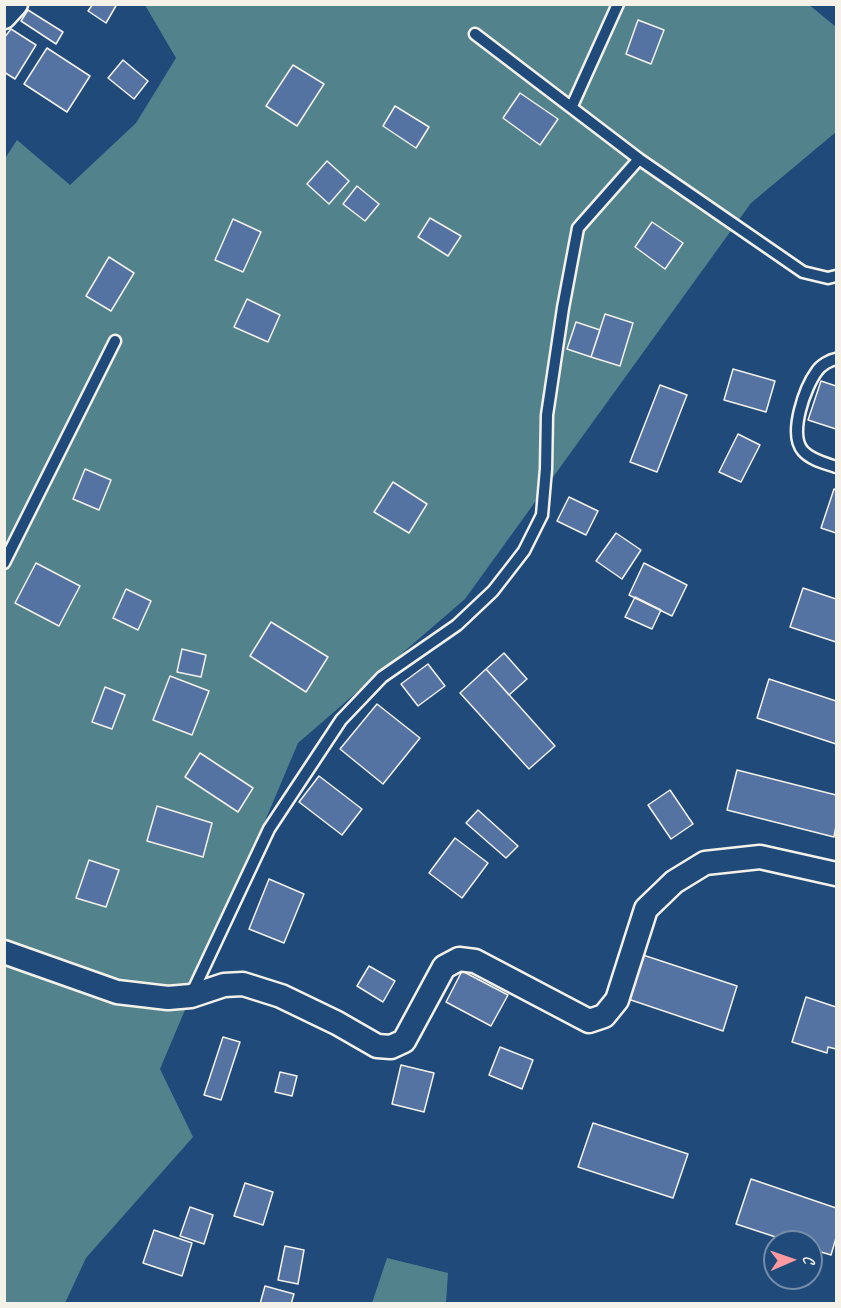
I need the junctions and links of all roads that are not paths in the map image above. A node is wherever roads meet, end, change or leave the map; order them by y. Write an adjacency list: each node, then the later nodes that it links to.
1 (16, 4): 3 (street)
2 (618, 4): 5 (lane)
3 (4, 16)
4 (475, 34): 5 (lane)
5 (572, 106): 6 (lane)
6 (639, 159): 7 (lane); 14 (lane)
7 (837, 276)
8 (115, 341): 11 (lane)
9 (837, 359): 10 (lane)
10 (837, 467)
11 (4, 563)
12 (837, 874): 14 (street)
13 (4, 952): 14 (street)
14 (191, 996)

